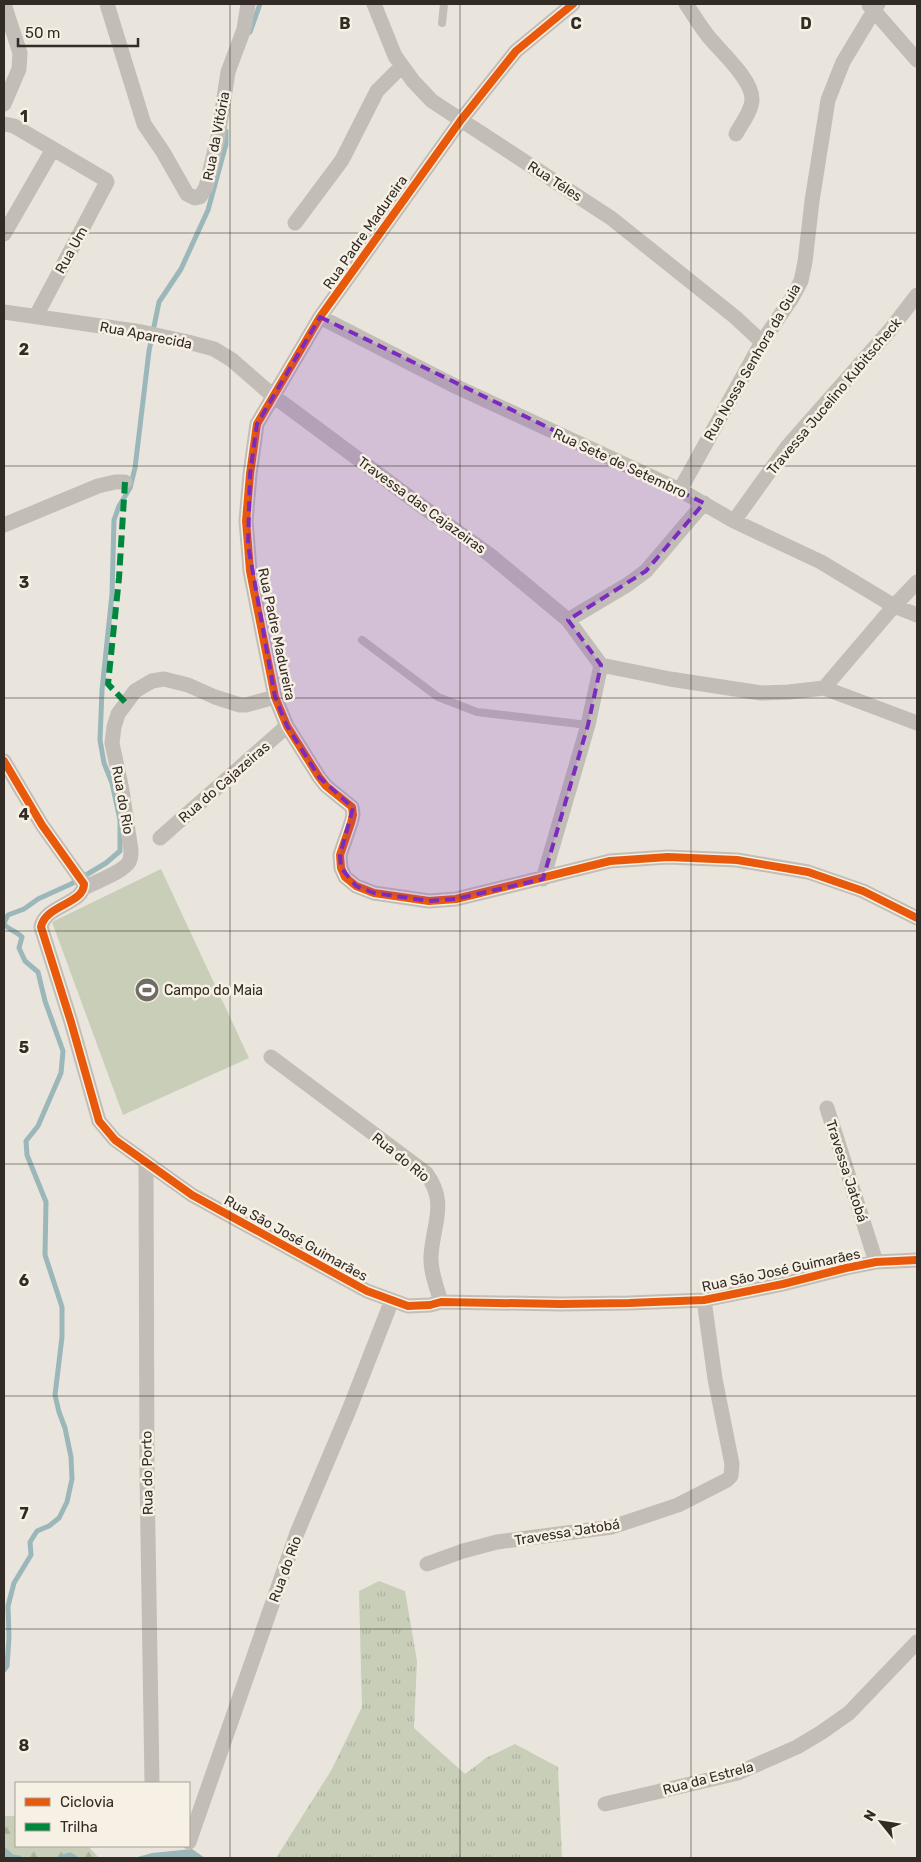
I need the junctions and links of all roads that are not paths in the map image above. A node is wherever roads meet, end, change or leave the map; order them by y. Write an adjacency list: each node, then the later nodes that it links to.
1 (4, 4): 12 (street)
2 (108, 4): 3 (street, Rua da Vitória)
3 (248, 4)
4 (374, 4): 11 (street, Rua Téles)
5 (444, 4): 9 (lane)
6 (573, 4): 13 (street, Rua Padre Madureira)
7 (686, 4): 15 (street)
8 (874, 6): 10 (street); 23 (street, Rua Nossa Senhora da Guia)
9 (442, 23)
10 (917, 60)
11 (402, 66): 13 (street, Rua Téles); 17 (street)
12 (4, 104)
13 (461, 120): 22 (street, Rua Padre Madureira); 23 (street, Rua Téles)
14 (4, 124): 16 (street)
15 (736, 134)
16 (53, 148): 18 (street); 21 (street, Rua Um)
17 (295, 223)
18 (4, 234)
19 (917, 296): 28 (street, Travessa Jucelino Kubitscheck)
20 (4, 312): 21 (street, Rua Aparecida)
21 (36, 316): 24 (street, Rua Aparecida)
22 (320, 317): 24 (street, Rua Padre Madureira); 26 (street, Rua Sete de Setembro)
23 (762, 342): 26 (street, Rua Nossa Senhora da Guia)
24 (272, 395): 33 (street, Travessa das Cajazeiras); 37 (street, Rua Padre Madureira)
25 (125, 482): 29 (street)
26 (680, 490): 27 (street, Rua Sete de Setembro)
27 (704, 503): 28 (street, Rua Sete de Setembro); 33 (street)
28 (734, 521): 31 (street, Rua Sete de Setembro)
29 (4, 525)
30 (917, 582): 31 (street)
31 (894, 606): 32 (street, Rua Sete de Setembro); 36 (street)
32 (917, 615)
33 (568, 620): 35 (street, Travessa das Cajazeiras)
34 (362, 640): 39 (lane)
35 (601, 665): 36 (street); 39 (street)
36 (824, 688): 38 (street)
37 (275, 697): 40 (street, Rua Padre Madureira); 43 (street, Rua do Rio)
38 (917, 722)
39 (588, 725): 44 (street)
40 (287, 726): 42 (street, Rua do Cajazeiras); 44 (street, Rua Padre Madureira)
41 (4, 761): 43 (street)
42 (160, 838)
43 (80, 879): 48 (street, Rua São José Guimarães)
44 (543, 879): 45 (street, Rua Padre Madureira)
45 (917, 918)
46 (271, 1057): 53 (street, Rua do Rio)
47 (827, 1108): 50 (street, Travessa Jatobá)
48 (146, 1163): 51 (street, Rua São José Guimarães); 56 (street, Rua do Porto)
49 (917, 1260): 50 (street, Rua São José Guimarães)
50 (876, 1262): 52 (street, Rua São José Guimarães)
51 (392, 1300): 53 (street, Rua São José Guimarães); 58 (street, Rua do Rio)
52 (704, 1300): 53 (street, Rua São José Guimarães); 54 (street, Travessa Jatobá)
53 (441, 1302)
54 (426, 1564)
55 (917, 1642): 57 (street, Rua da Estrela)
56 (152, 1782)
57 (605, 1804)
58 (190, 1839)

